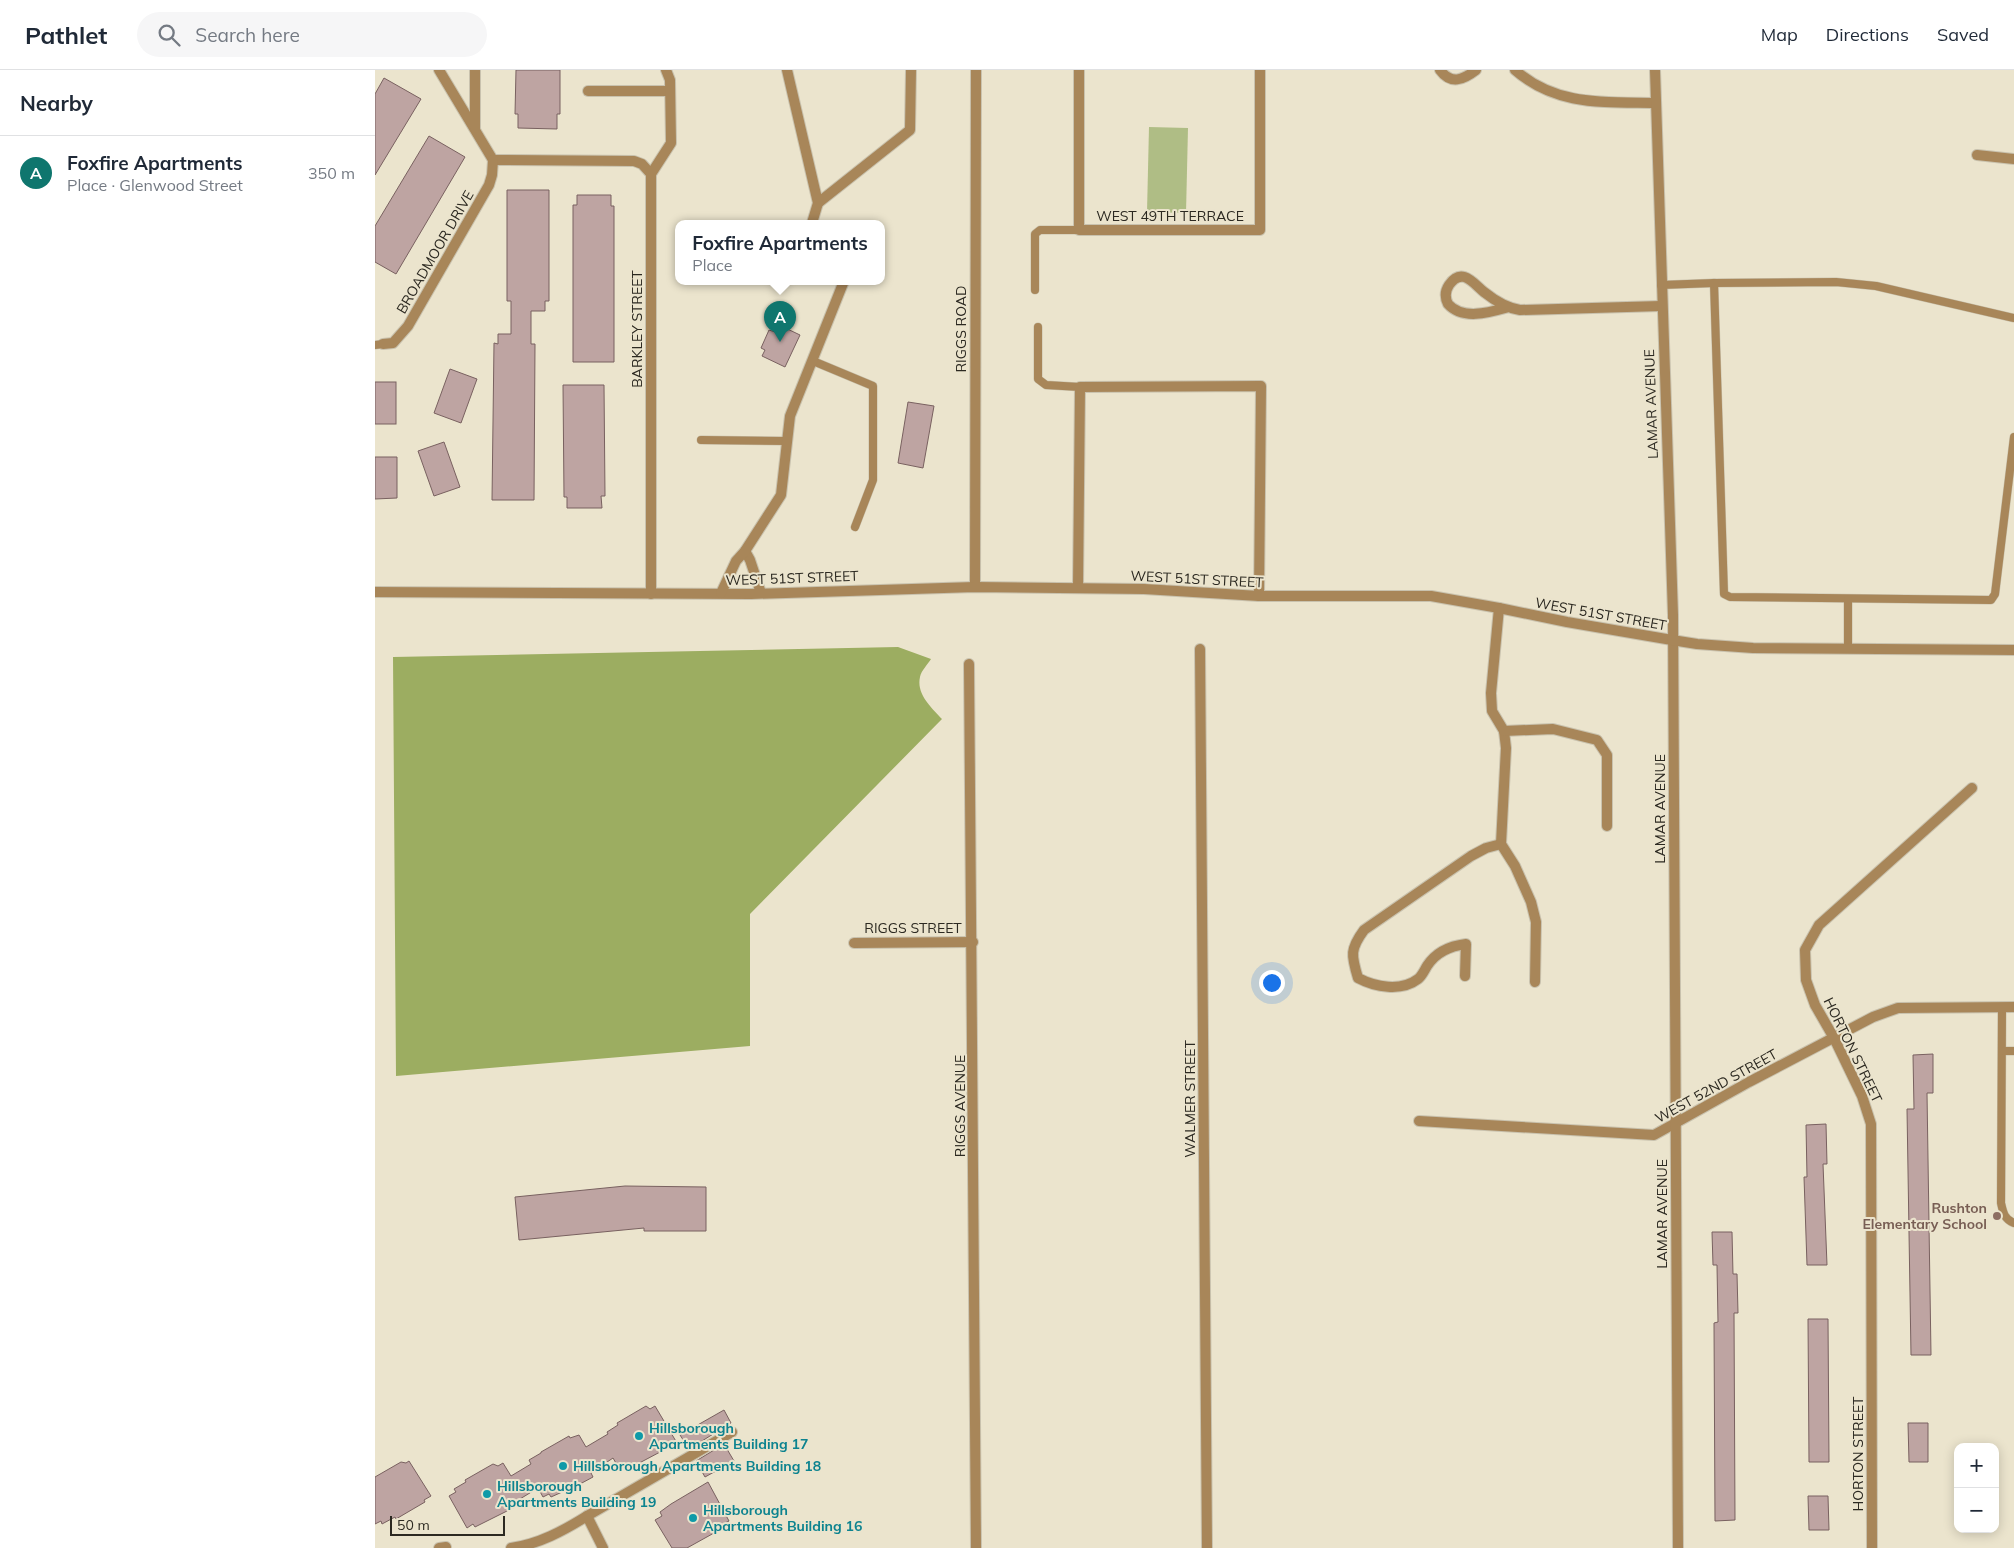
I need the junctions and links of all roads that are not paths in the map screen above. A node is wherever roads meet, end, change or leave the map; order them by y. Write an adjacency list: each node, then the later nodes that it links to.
1 (439, 70): 16 (street)
2 (475, 70): 16 (street)
3 (667, 70): 14 (street)
4 (787, 70): 21 (street)
5 (911, 70): 21 (street)
6 (977, 70): 40 (street, RIGGS ROAD)
7 (1079, 70): 23 (street, WEST 49TH TERRACE)
8 (1260, 70): 23 (street, WEST 49TH TERRACE)
9 (1440, 70): 10 (street)
10 (1476, 70)
11 (1515, 70): 15 (street)
12 (1655, 70): 15 (street, LAMAR AVENUE)
13 (588, 90): 14 (street)
14 (670, 91): 20 (street)
15 (1655, 103): 26 (street, LAMAR AVENUE)
16 (475, 129): 19 (street)
17 (1977, 155): 18 (street)
18 (2014, 159)
19 (493, 160): 20 (street); 32 (street, BROADMOOR DRIVE)
20 (651, 174): 45 (street, BARKLEY STREET)
21 (819, 203): 22 (street)
22 (813, 220)
23 (1079, 230): 27 (lane)
24 (1714, 283): 26 (lane); 30 (lane); 47 (lane)
25 (842, 285): 33 (street)
26 (1661, 285): 28 (street, LAMAR AVENUE)
27 (1035, 290)
28 (1661, 306): 29 (street); 49 (street, LAMAR AVENUE)
29 (1509, 307): 29 (street)
30 (2014, 318)
31 (1039, 327): 34 (lane)
32 (379, 345)
33 (813, 361): 37 (street); 38 (lane)
34 (1080, 387): 41 (street); 46 (street)
35 (2014, 437): 47 (lane)
36 (701, 440): 37 (lane)
37 (787, 441): 39 (street)
38 (855, 527)
39 (745, 552): 43 (street); 44 (street)
40 (975, 587): 41 (street, WEST 51ST STREET); 44 (street, WEST 51ST STREET)
41 (1079, 588): 46 (street, WEST 51ST STREET)
42 (375, 592): 45 (street, WEST 51ST STREET)
43 (721, 593): 44 (street, WEST 51ST STREET); 45 (street, WEST 51ST STREET)
44 (761, 593)
45 (651, 594)
46 (1259, 596): 48 (street, WEST 51ST STREET)
47 (1848, 600): 50 (lane)
48 (1499, 608): 49 (street, WEST 51ST STREET); 54 (street)
49 (1673, 640): 50 (street, WEST 51ST STREET); 68 (street, LAMAR AVENUE)
50 (1848, 649): 52 (street, WEST 51ST STREET)
51 (1200, 650): 75 (street, WALMER STREET)
52 (2014, 650)
53 (969, 664): 58 (street, RIGGS AVENUE)
54 (1504, 731): 56 (street); 57 (street)
55 (1972, 788): 64 (street, HORTON STREET)
56 (1607, 826)
57 (1501, 844): 60 (street); 61 (street)
58 (973, 942): 59 (street, RIGGS STREET); 74 (street, RIGGS AVENUE)
59 (853, 943)
60 (1465, 976)
61 (1535, 982)
62 (2002, 1007): 63 (street, WEST 52ND STREET); 64 (street, WEST 52ND STREET); 65 (lane)
63 (2014, 1008)
64 (1834, 1038): 68 (street, WEST 52ND STREET); 77 (street, HORTON STREET)
65 (2003, 1051): 66 (lane); 69 (lane)
66 (2014, 1051)
67 (1419, 1121): 68 (street, WEST 52ND STREET)
68 (1675, 1123): 76 (street, LAMAR AVENUE)
69 (2014, 1223)
70 (732, 1432): 71 (street)
71 (587, 1516): 72 (street); 73 (street)
72 (511, 1548)
73 (603, 1548)
74 (976, 1548)
75 (1207, 1548)
76 (1678, 1548)
77 (1872, 1548)

